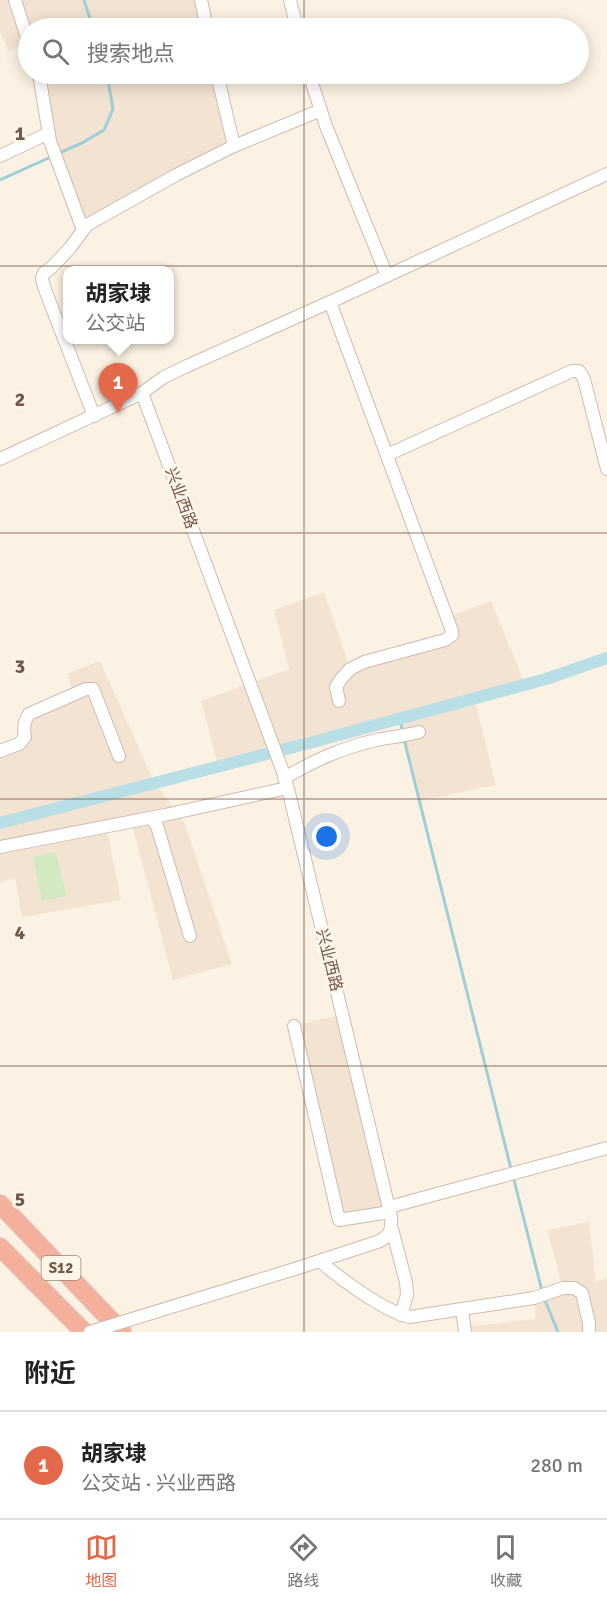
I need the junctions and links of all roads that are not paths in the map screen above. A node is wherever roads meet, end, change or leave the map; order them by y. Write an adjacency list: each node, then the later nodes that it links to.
1 (15, 0): 4 (street)
2 (201, 0): 5 (street)
3 (290, 0): 6 (street)
4 (21, 18)
5 (205, 18)
6 (294, 18)
7 (41, 84): 11 (street)
8 (219, 84): 12 (street)
9 (312, 84): 10 (street)
10 (321, 110): 12 (street); 16 (street)
11 (49, 137): 13 (street); 15 (street)
12 (234, 146): 15 (street)
13 (0, 156)
14 (607, 174): 16 (street)
15 (83, 230): 18 (street)
16 (387, 276): 17 (street)
17 (330, 302): 20 (street); 22 (street)
18 (63, 334)
19 (67, 344): 21 (street)
20 (142, 393): 21 (street); 29 (street, 兴业西路)
21 (94, 416): 23 (street)
22 (387, 455): 24 (street); 25 (street)
23 (0, 459)
24 (607, 469)
25 (339, 701)
26 (418, 732): 29 (street)
27 (0, 751): 28 (street)
28 (119, 756)
29 (285, 779): 30 (street); 36 (street, 兴业西路)
30 (152, 818): 31 (street); 32 (street)
31 (0, 848)
32 (190, 936)
33 (294, 1026): 36 (street)
34 (607, 1148): 36 (street)
35 (0, 1204): 44 (highway, S12)
36 (389, 1210): 37 (street, 兴业西路)
37 (392, 1229): 39 (street); 41 (street, 兴业西路)
38 (0, 1247): 42 (highway, S12)
39 (320, 1260): 41 (street); 43 (street, bridge)
40 (462, 1309): 41 (street); 45 (street); 46 (street)
41 (401, 1315)
42 (84, 1332)
43 (90, 1332)
44 (122, 1332)
45 (465, 1332)
46 (589, 1332)

